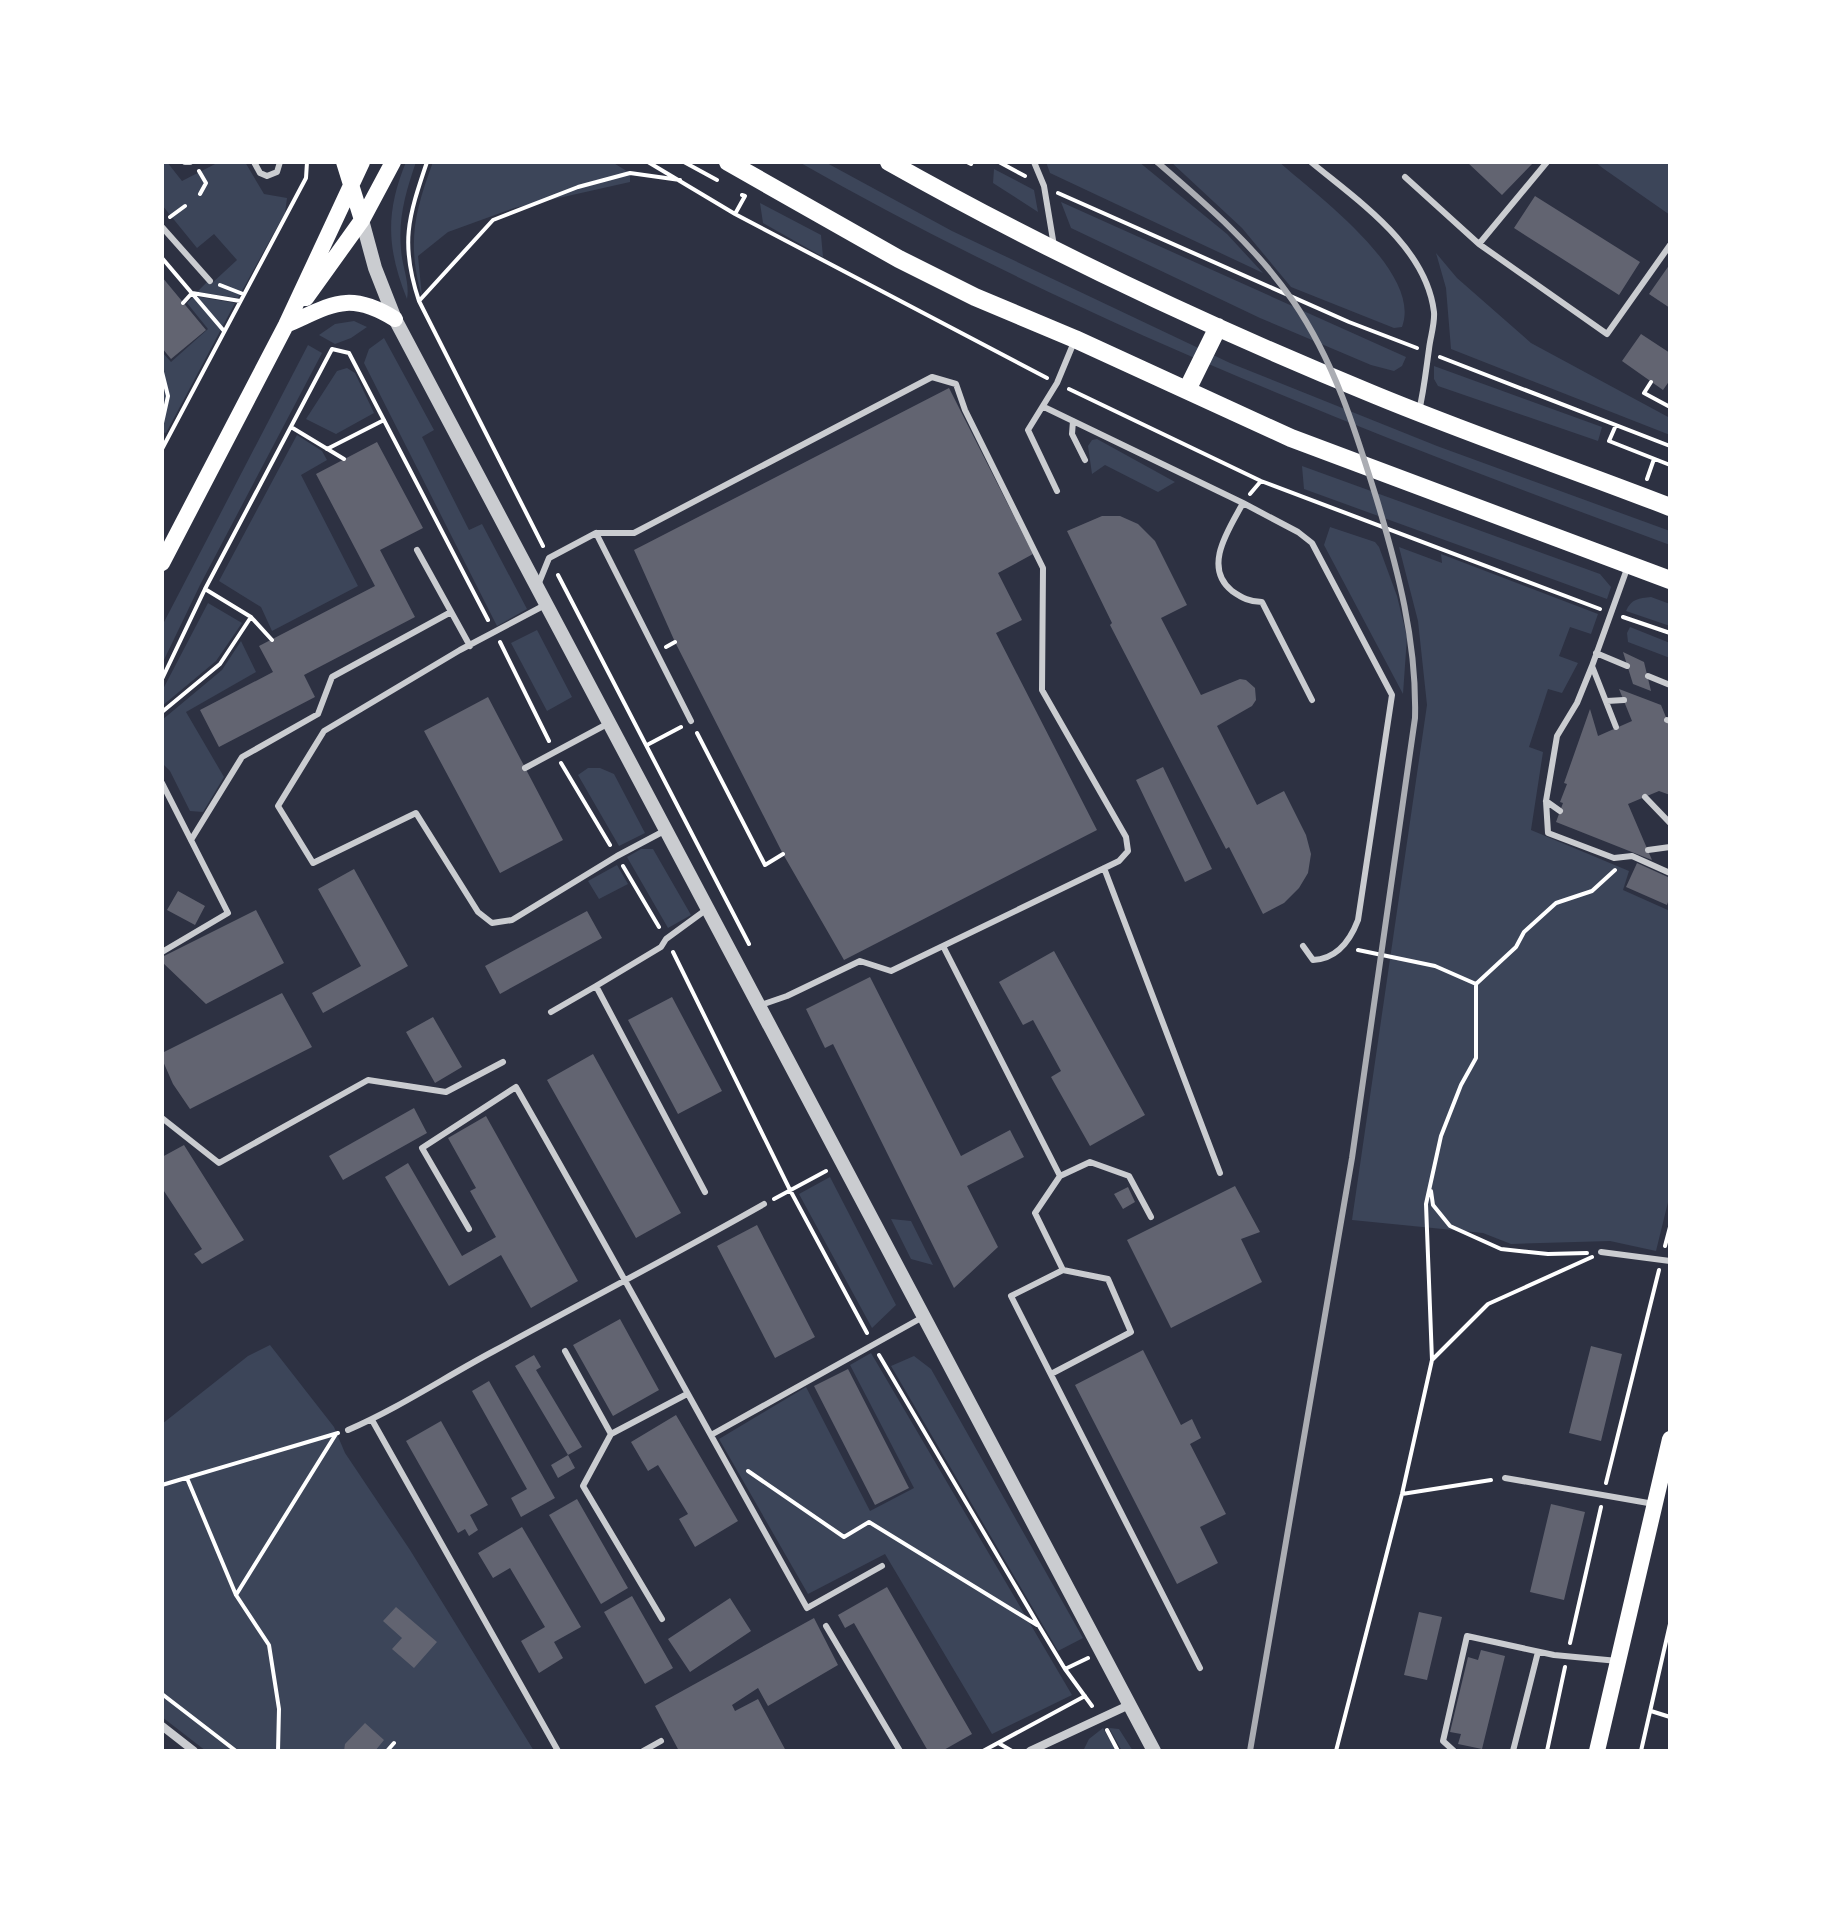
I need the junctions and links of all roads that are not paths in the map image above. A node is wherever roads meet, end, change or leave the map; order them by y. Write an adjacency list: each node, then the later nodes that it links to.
1 (254, 162): 2 (lane)
2 (280, 162)
3 (344, 162): 12 (main road)
4 (362, 162): 12 (main road)
5 (728, 162): 22 (main road)
6 (889, 162): 17 (main road)
7 (1034, 162): 17 (lane)
8 (1311, 162): 25 (lane)
9 (1547, 162): 15 (lane)
10 (392, 165): 12 (main road); 13 (main road)
11 (1405, 177): 15 (lane)
12 (351, 182): 13 (main road); 20 (main road)
13 (362, 220): 19 (street); 20 (main road)
14 (162, 226): 18 (lane)
15 (1479, 244): 16 (lane)
16 (1670, 245)
17 (1054, 250): 21 (main road)
18 (210, 281)
19 (395, 319): 20 (main road); 36 (street)
20 (286, 325): 33 (main road)
21 (1218, 327): 23 (main road); 25 (main road)
22 (1075, 339): 23 (main road); 24 (lane)
23 (1187, 390): 34 (main road)
24 (1044, 407): 26 (lane); 28 (lane)
25 (1419, 411): 30 (main road)
26 (1073, 421): 27 (lane); 29 (lane)
27 (1085, 460)
28 (1057, 491)
29 (1243, 503): 45 (lane); 65 (lane)
30 (1670, 507)
31 (596, 533): 36 (lane); 48 (lane); 61 (lane)
32 (417, 550): 38 (lane)
33 (162, 563)
34 (1629, 565): 35 (main road); 40 (lane)
35 (1670, 580)
36 (537, 588): 37 (street)
37 (545, 605): 39 (lane); 49 (street)
38 (451, 612): 39 (lane); 58 (lane)
39 (470, 646): 57 (lane)
40 (1596, 653): 41 (lane); 42 (lane)
41 (1592, 666): 47 (lane); 54 (lane)
42 (1627, 666)
43 (1648, 676): 44 (lane)
44 (1670, 685)
45 (1312, 700)
46 (1624, 700): 47 (lane)
47 (1607, 701): 50 (lane)
48 (691, 721)
49 (609, 723): 51 (lane); 57 (street)
50 (1616, 727)
51 (525, 768)
52 (162, 783): 58 (lane)
53 (1645, 797): 56 (lane)
54 (1546, 801): 55 (lane); 62 (lane)
55 (1560, 811)
56 (1670, 823)
57 (666, 830): 63 (street)
58 (191, 840): 66 (lane)
59 (1670, 847): 60 (lane)
60 (1648, 850)
61 (1104, 868): 64 (lane); 72 (lane)
62 (1670, 873)
63 (707, 909): 67 (lane); 68 (street)
64 (943, 946): 68 (lane); 73 (lane)
65 (1303, 946)
66 (162, 952)
67 (596, 986): 69 (lane); 74 (lane)
68 (758, 1006): 82 (street)
69 (551, 1012)
70 (503, 1062): 71 (lane)
71 (162, 1118)
72 (1220, 1173)
73 (1060, 1176): 76 (lane); 80 (lane)
74 (705, 1192)
75 (764, 1204): 81 (lane)
76 (1151, 1217)
77 (469, 1229): 81 (lane)
78 (1601, 1252): 79 (lane)
79 (1670, 1261)
80 (1063, 1270): 84 (lane); 84 (lane)
81 (627, 1281): 85 (lane); 86 (lane)
82 (923, 1317): 89 (lane); 99 (street)
83 (565, 1351): 88 (lane)
84 (1051, 1374): 98 (lane)
85 (687, 1394): 88 (lane); 89 (lane)
86 (372, 1420): 87 (lane); 103 (lane)
87 (348, 1430)
88 (611, 1434): 94 (lane)
89 (711, 1435): 93 (lane)
90 (1670, 1439): 92 (main road)
91 (1505, 1478): 92 (lane)
92 (1654, 1504): 97 (main road)
93 (882, 1566)
94 (662, 1619)
95 (826, 1626): 105 (lane)
96 (1538, 1652): 97 (lane); 108 (lane); 109 (lane)
97 (1618, 1661): 110 (main road)
98 (1200, 1668)
99 (1129, 1705): 106 (street); 107 (street)
100 (162, 1726): 102 (street)
101 (661, 1741): 104 (lane)
102 (194, 1751)
103 (558, 1751)
104 (643, 1751)
105 (900, 1751)
106 (1030, 1751)
107 (1154, 1751)
108 (1454, 1751)
109 (1513, 1751)
110 (1597, 1751)

